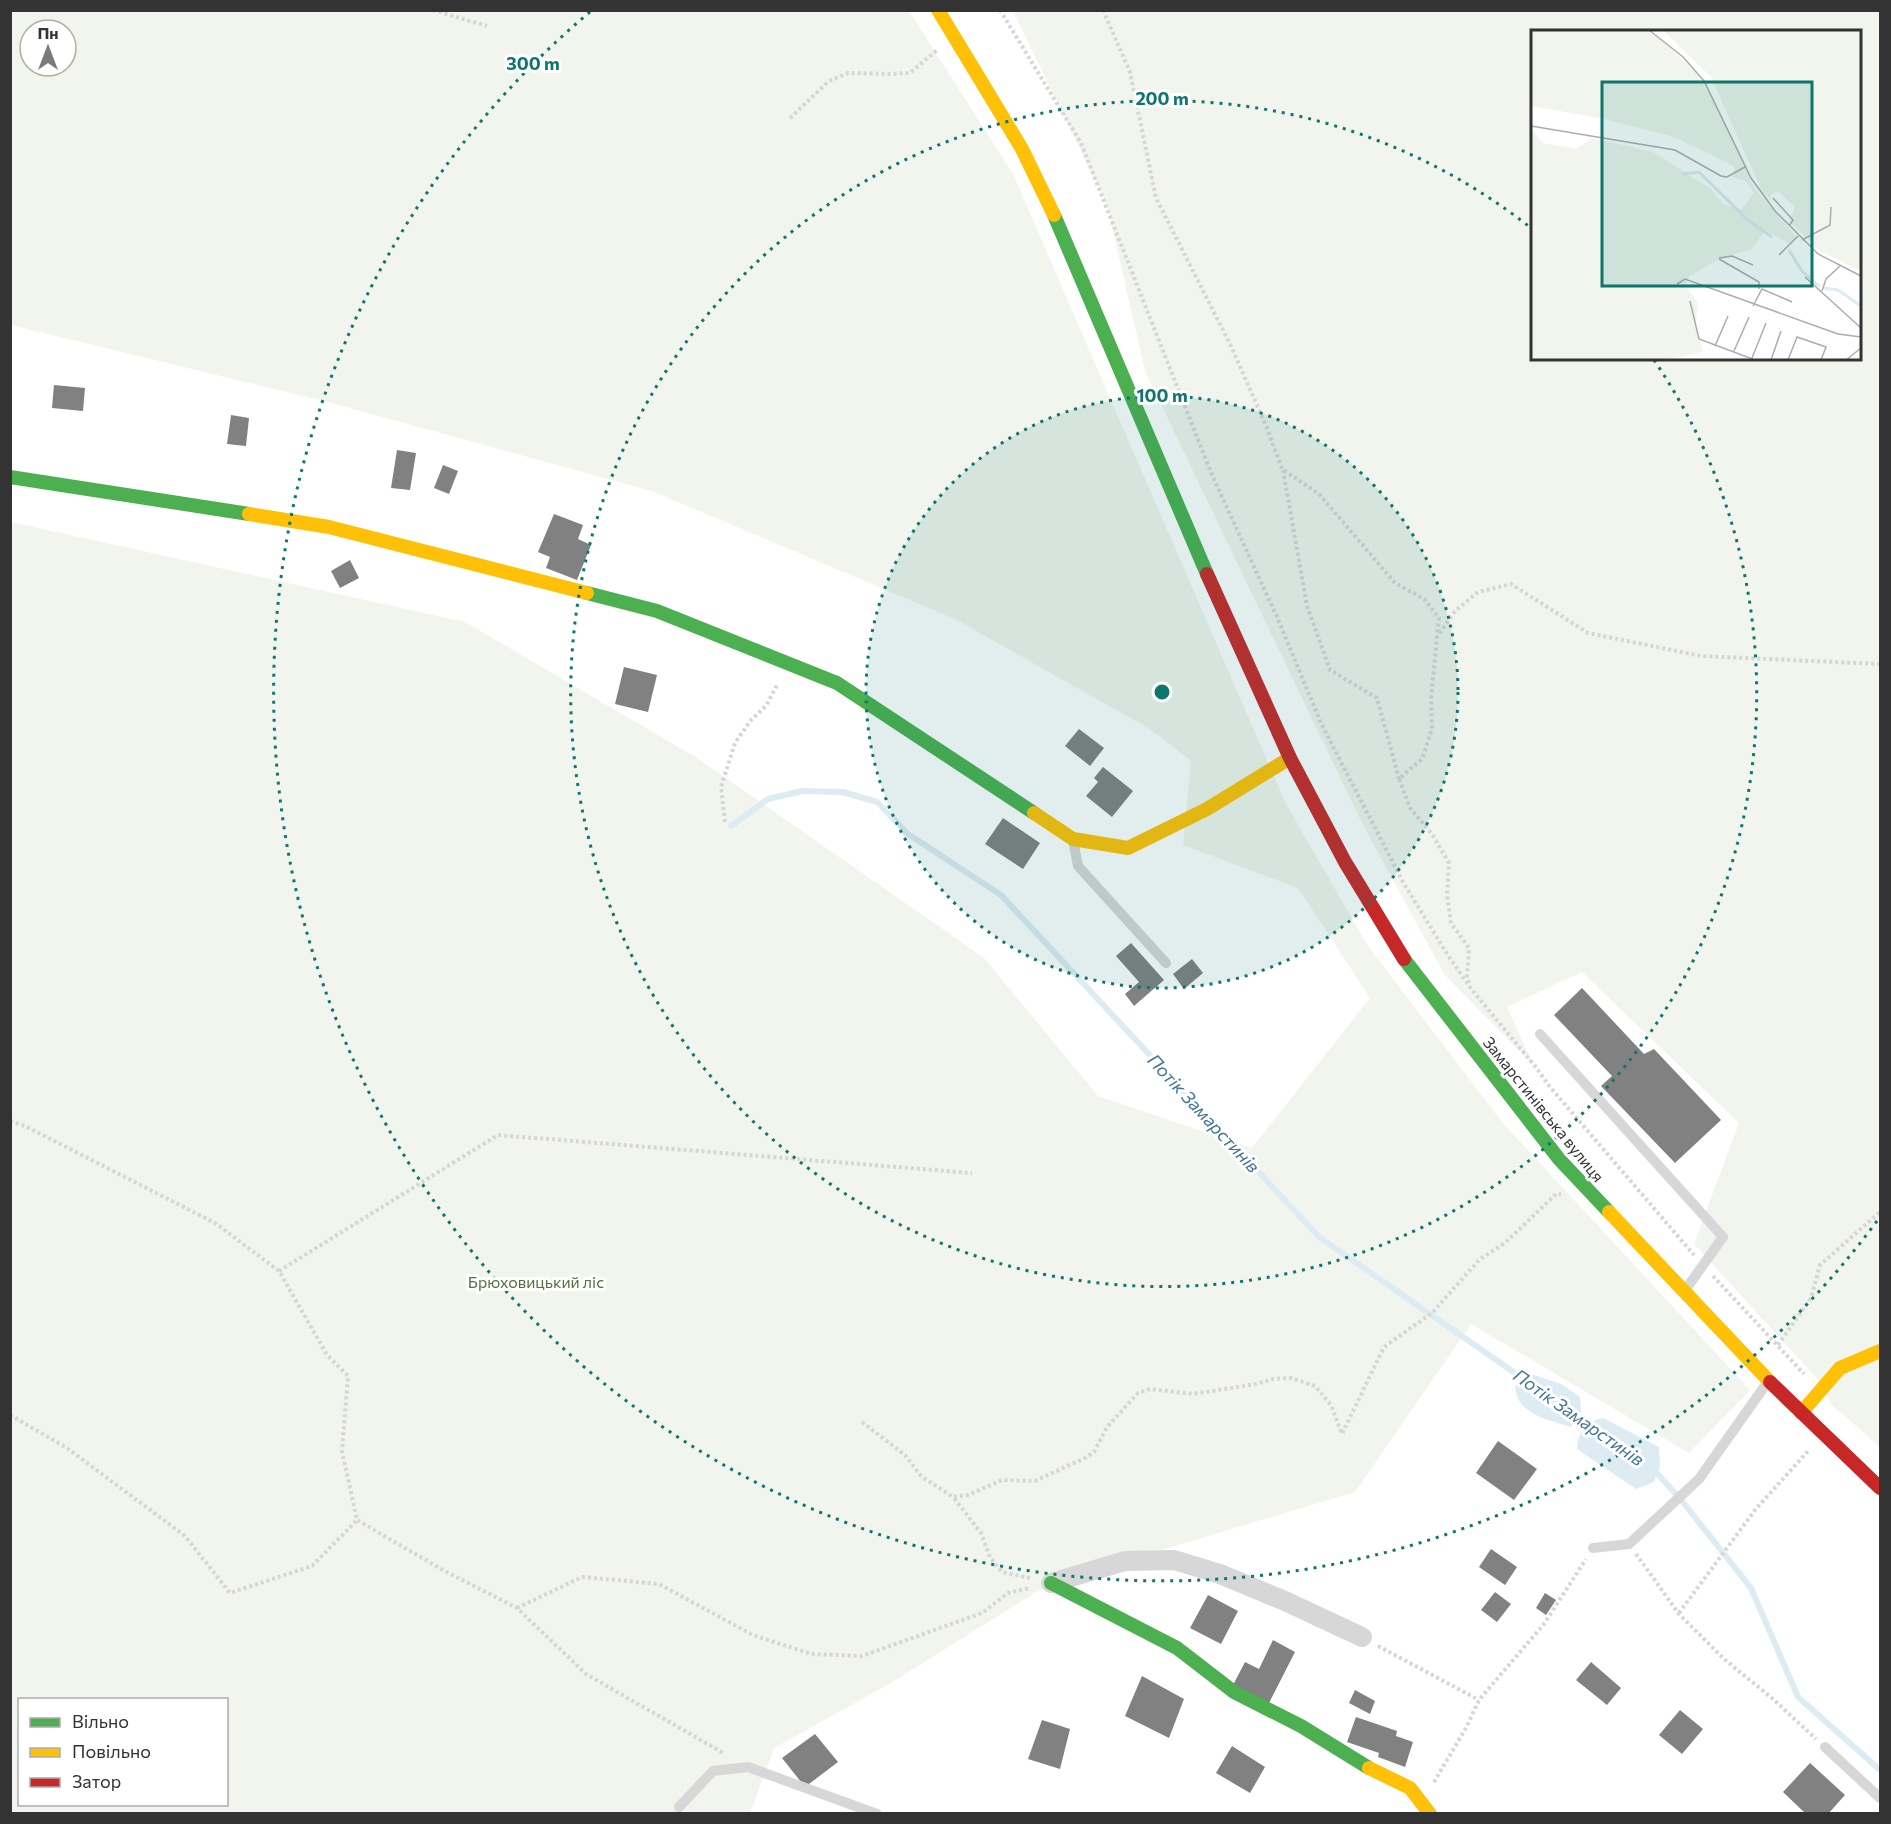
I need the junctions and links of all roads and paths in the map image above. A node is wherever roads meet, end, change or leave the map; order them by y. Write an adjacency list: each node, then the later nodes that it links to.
1 (433, 10): 5 (path)
2 (938, 10): 13 (street, Замарстинівська вулиця)
3 (1000, 10): 18 (path)
4 (1103, 10): 8 (path)
5 (487, 26)
6 (943, 46): 7 (path)
7 (790, 118)
8 (1282, 469): 10 (path); 14 (path)
9 (10, 477): 16 (street)
10 (1437, 637): 11 (path); 14 (path)
11 (1881, 664)
12 (766, 706): 15 (path)
13 (1290, 758): 16 (street); 22 (street, Замарстинівська вулиця)
14 (1399, 779): 18 (path)
15 (725, 822)
16 (1073, 839): 17 (lane)
17 (1166, 963)
18 (1472, 990): 24 (path)
19 (1540, 1034): 24 (lane)
20 (10, 1121): 25 (path)
21 (972, 1173): 25 (path)
22 (1594, 1196): 26 (street, Замарстинівська вулиця); 36 (path)
23 (1881, 1212): 27 (path)
24 (1703, 1266): 26 (lane); 27 (path)
25 (279, 1271): 37 (path)
26 (1684, 1292): 29 (street, Замарстинівська вулиця)
27 (1778, 1345): 30 (path)
28 (1881, 1351): 30 (street)
29 (1769, 1380): 31 (street, Замарстинівська вулиця); 38 (lane)
30 (1820, 1390): 31 (street)
31 (1801, 1413): 34 (street, Замарстинівська вулиця)
32 (10, 1415): 37 (path)
33 (862, 1422): 36 (path)
34 (1824, 1434): 35 (street, Замарстинівська вулиця); 42 (path)
35 (1881, 1488)
36 (953, 1497): 40 (path)
37 (357, 1520): 41 (path)
38 (1629, 1544): 39 (lane); 42 (path)
39 (1593, 1548): 44 (path)
40 (1051, 1583): 41 (path); 43 (street); 49 (street)
41 (517, 1608): 46 (path)
42 (1679, 1614): 45 (path)
43 (1362, 1638): 44 (path)
44 (1479, 1700): 49 (path)
45 (1825, 1747): 47 (lane)
46 (748, 1767): 48 (lane); 50 (lane)
47 (1881, 1798)
48 (679, 1807)
49 (1426, 1808)
50 (877, 1814)

